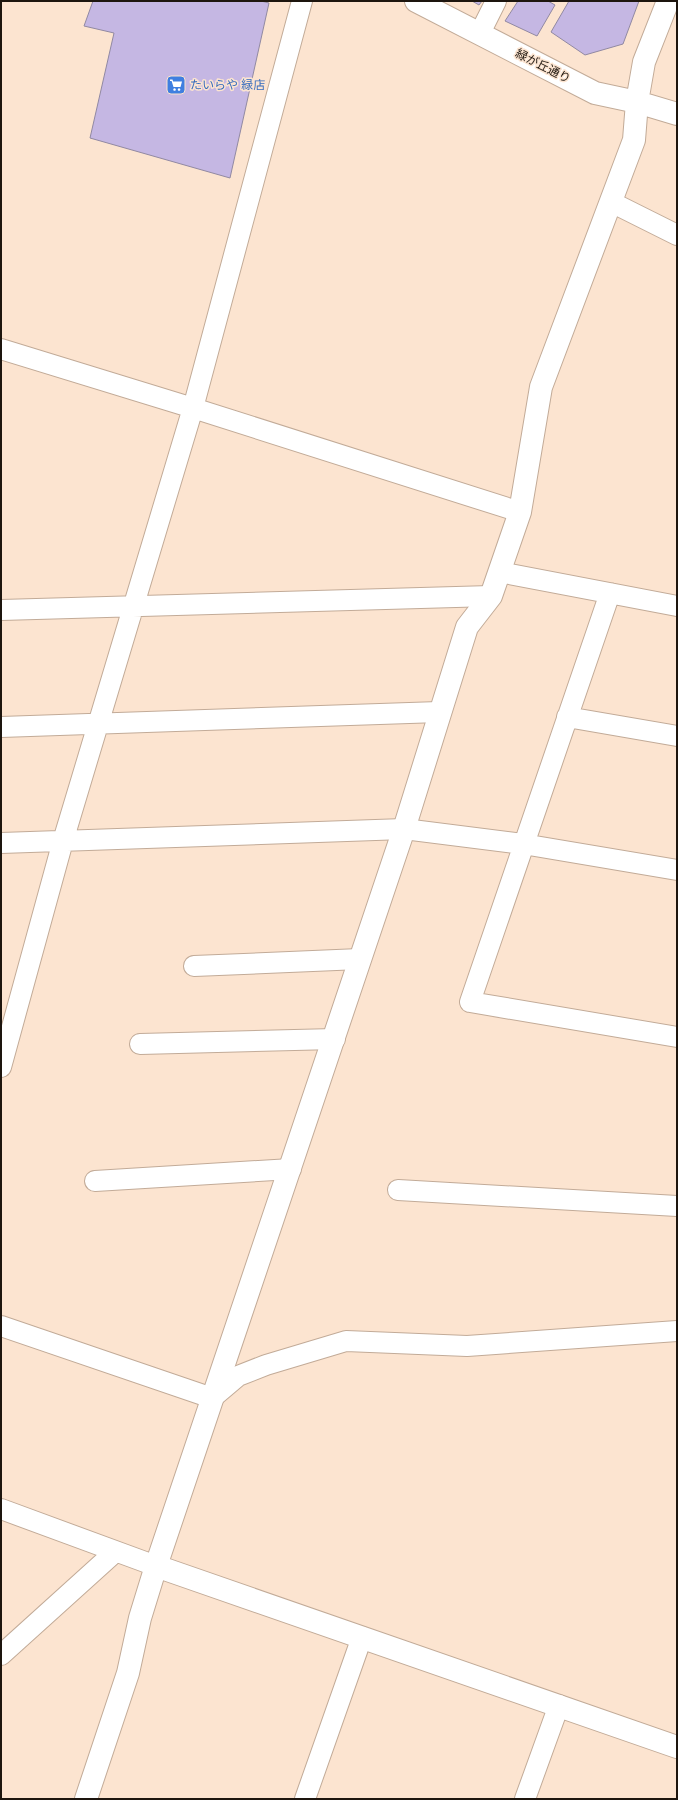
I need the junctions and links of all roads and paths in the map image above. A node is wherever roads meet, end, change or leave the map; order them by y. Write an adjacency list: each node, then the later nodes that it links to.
1 (302, 1): 11 (street)
2 (416, 1): 5 (street, 緑が丘通り)
3 (496, 1): 5 (street)
4 (668, 1): 6 (street)
5 (480, 33): 6 (street, 緑が丘通り)
6 (637, 102): 7 (street, 緑が丘通り); 8 (street)
7 (677, 114)
8 (611, 202): 9 (street); 12 (street)
9 (677, 235)
10 (1, 349): 11 (street)
11 (193, 408): 12 (street); 16 (street)
12 (520, 512): 13 (street)
13 (499, 572): 14 (street); 15 (street)
14 (610, 593): 17 (street); 20 (street)
15 (491, 596): 16 (street); 19 (street)
16 (134, 606): 18 (street); 21 (street)
17 (677, 606)
18 (1, 610)
19 (439, 712): 21 (street); 24 (street)
20 (567, 717): 23 (street); 27 (street)
21 (99, 723): 22 (street); 25 (street)
22 (1, 727)
23 (677, 736)
24 (404, 829): 25 (street); 27 (street); 29 (street)
25 (63, 841): 26 (street); 34 (street)
26 (1, 843)
27 (523, 844): 28 (street); 31 (street)
28 (677, 870)
29 (360, 959): 30 (street); 32 (street)
30 (194, 966)
31 (677, 1037)
32 (335, 1039): 33 (street); 35 (street)
33 (140, 1044)
34 (1, 1066)
35 (291, 1169): 36 (street); 41 (street)
36 (95, 1181)
37 (398, 1190): 38 (street)
38 (677, 1206)
39 (1, 1326): 41 (street)
40 (677, 1331): 41 (street)
41 (212, 1398): 44 (street)
42 (1, 1509): 43 (street)
43 (115, 1552): 44 (street); 46 (street)
44 (156, 1566): 45 (street); 49 (street)
45 (362, 1638): 47 (street); 50 (street)
46 (1, 1655)
47 (559, 1705): 48 (street); 51 (street)
48 (677, 1747)
49 (86, 1799)
50 (305, 1799)
51 (525, 1799)

